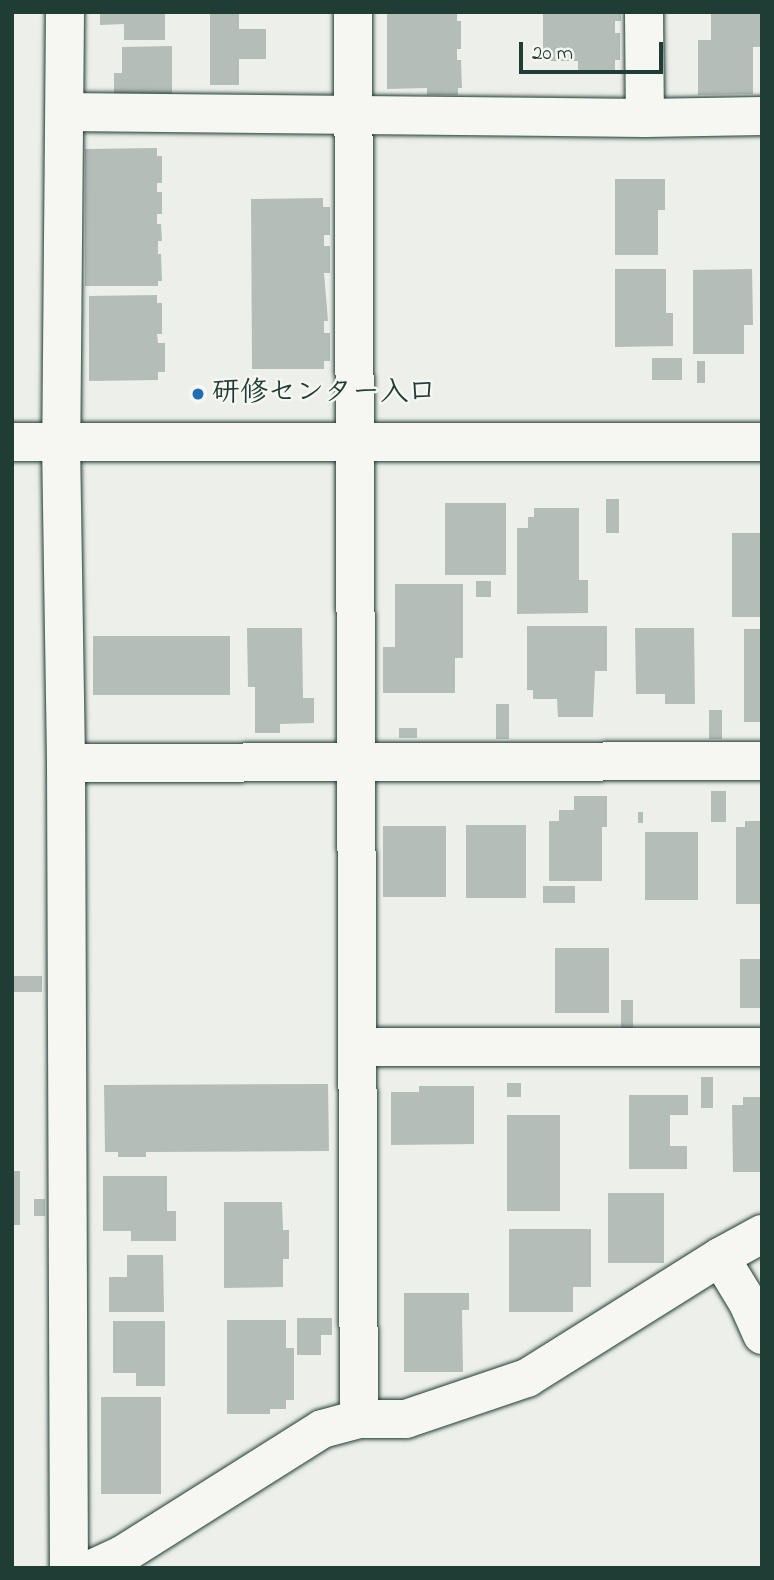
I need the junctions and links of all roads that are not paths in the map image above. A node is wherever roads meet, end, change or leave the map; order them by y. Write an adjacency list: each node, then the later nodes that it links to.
1 (65, 12): 4 (street)
2 (353, 12): 5 (street)
3 (644, 12): 7 (street)
4 (65, 112): 5 (street); 9 (street)
5 (353, 116): 7 (street); 10 (street)
6 (762, 116): 7 (street)
7 (645, 118)
8 (12, 442): 9 (street)
9 (61, 442): 10 (street); 14 (street)
10 (356, 442): 11 (street); 12 (street)
11 (762, 442)
12 (357, 761): 13 (street); 14 (street); 15 (street)
13 (762, 761)
14 (66, 763): 22 (street)
15 (358, 1047): 16 (street); 20 (street)
16 (762, 1047)
17 (762, 1234): 18 (street)
18 (720, 1257): 19 (street); 20 (street)
19 (762, 1335)
20 (359, 1419): 21 (street)
21 (115, 1564)
22 (69, 1568)

